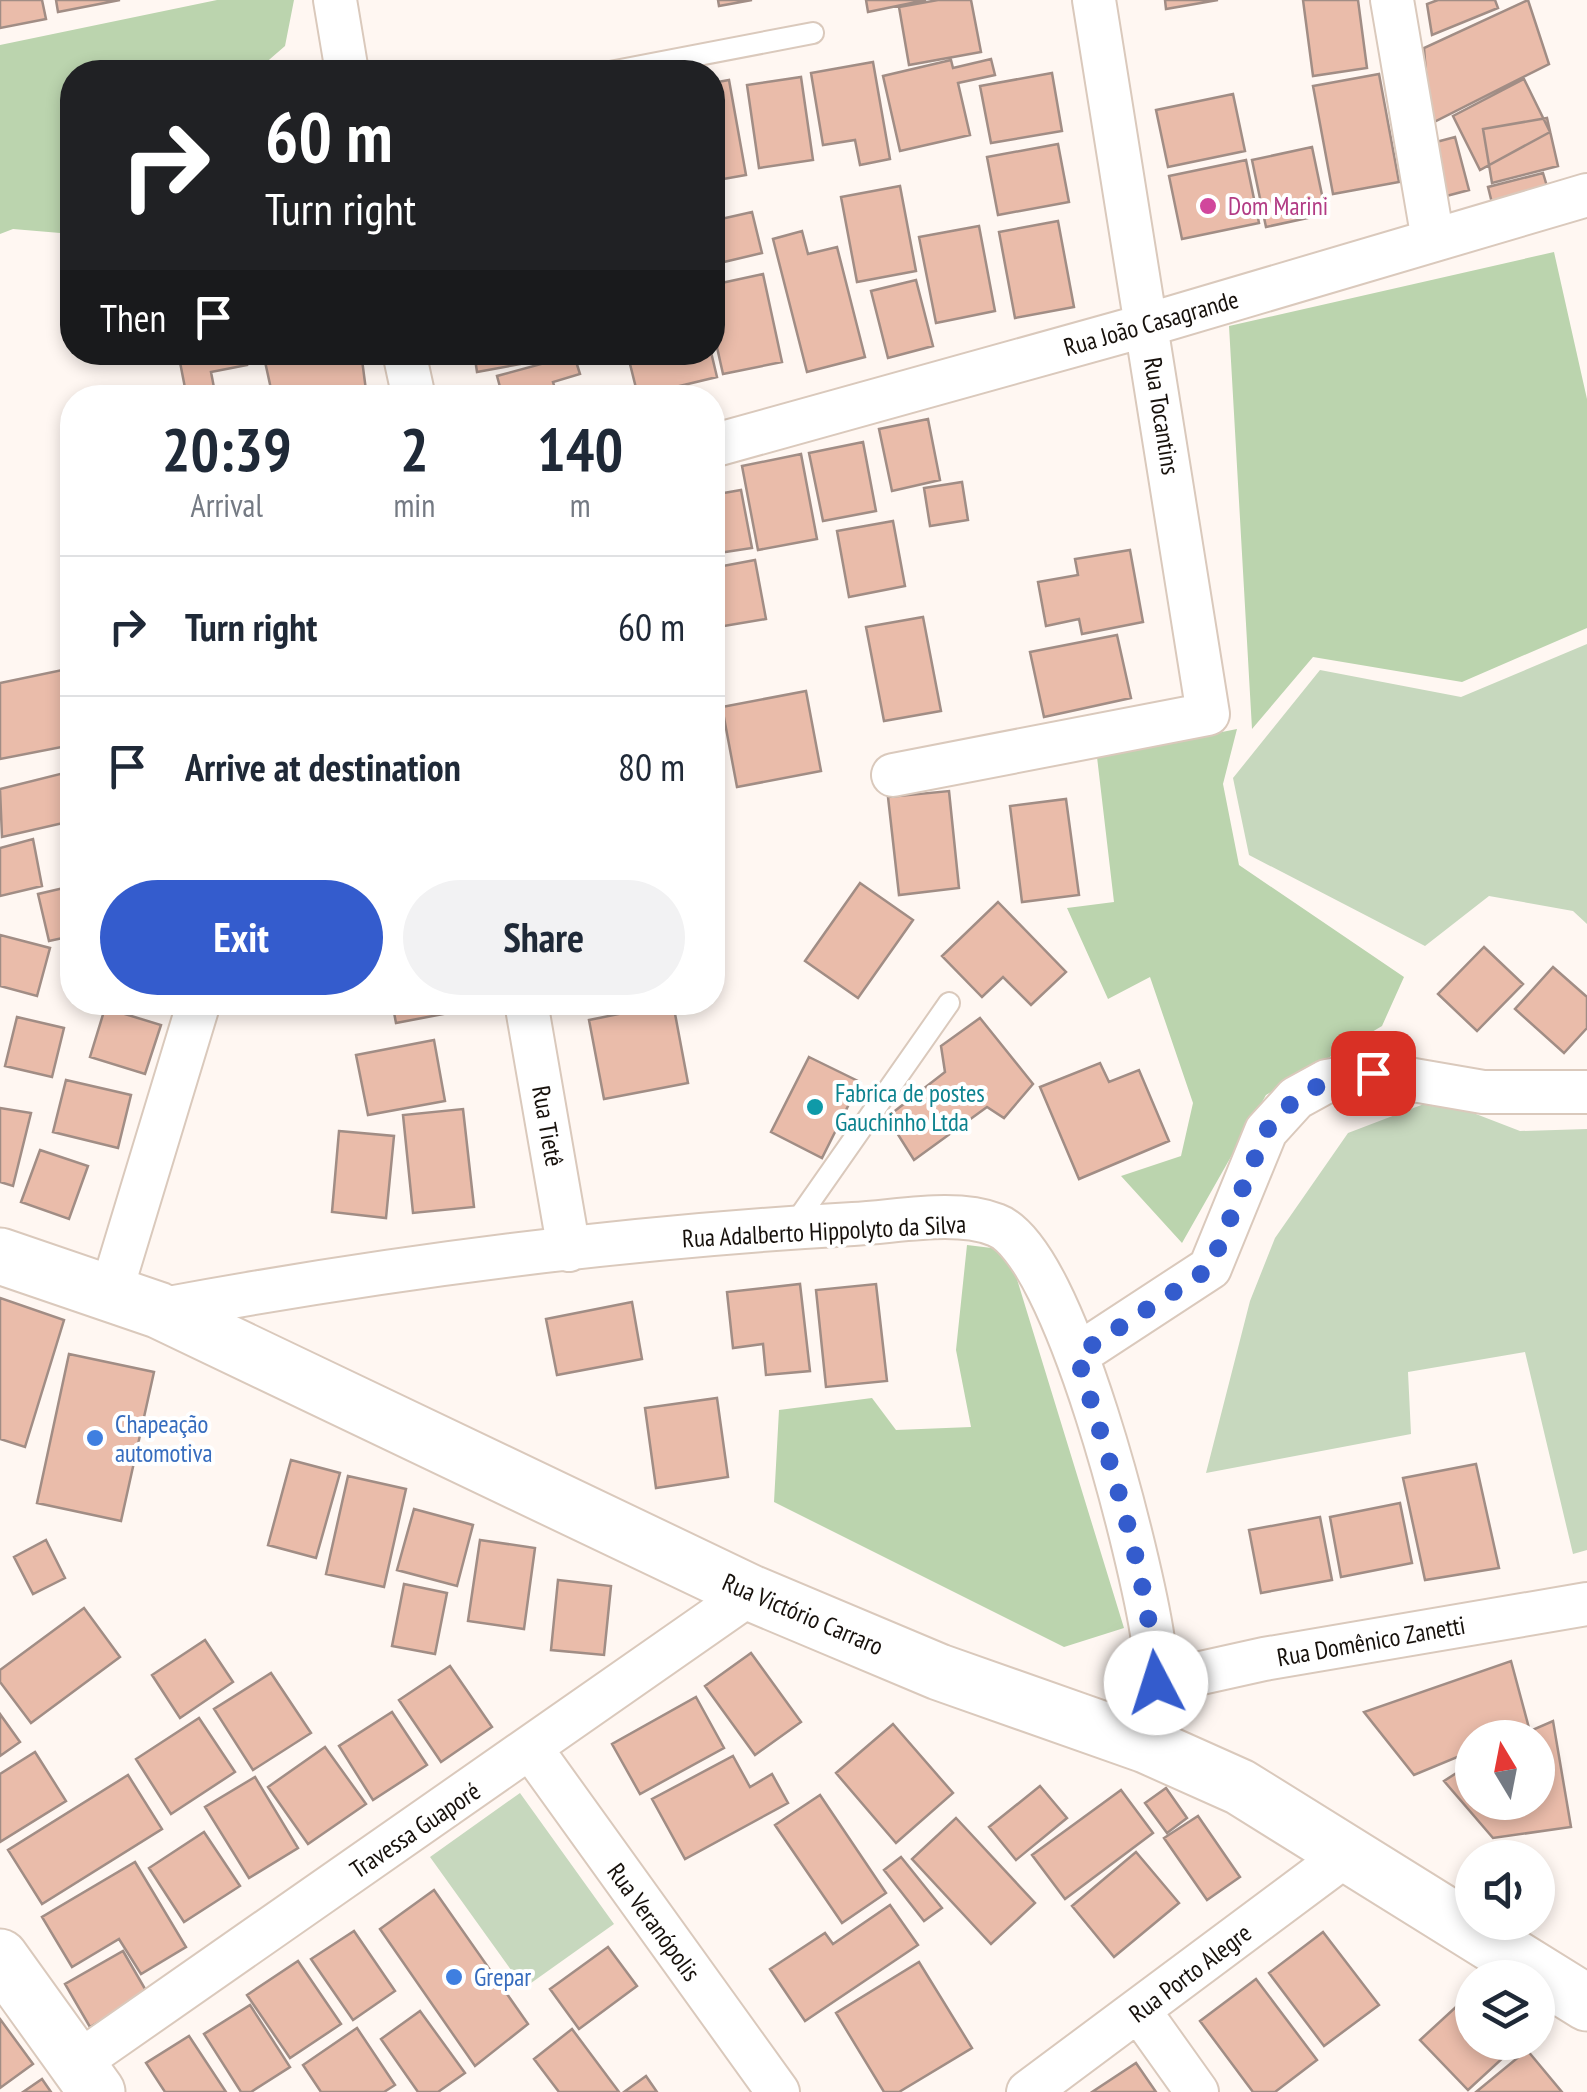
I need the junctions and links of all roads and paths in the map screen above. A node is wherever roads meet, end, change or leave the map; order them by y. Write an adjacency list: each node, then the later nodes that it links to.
1 (335, 0): 5 (street)
2 (1094, 0): 9 (street, Rua Tocantins)
3 (1392, 0): 8 (street)
4 (813, 33): 6 (lane)
5 (345, 60)
6 (672, 60)
7 (1587, 194): 8 (street, Rua João Casagrande)
8 (1433, 240): 9 (street, Rua João Casagrande)
9 (1148, 325): 10 (street, Rua João Casagrande); 11 (street, Rua Tocantins)
10 (725, 442)
11 (892, 774)
12 (949, 1003): 16 (lane)
13 (196, 1015): 19 (street)
14 (528, 1015): 17 (street, Rua Tietê)
15 (1587, 1092): 20 (street)
16 (792, 1228): 17 (street, Rua Adalberto Hippolyto da Silva); 20 (street, Rua Adalberto Hippolyto da Silva)
17 (570, 1250): 19 (street, Rua Adalberto Hippolyto da Silva)
18 (0, 1256): 19 (main road, Rua Victório Carraro)
19 (135, 1301): 21 (main road, Rua Victório Carraro)
20 (1077, 1355): 23 (street, Rua Adalberto Hippolyto da Silva)
21 (751, 1593): 24 (main road, Rua Victório Carraro); 25 (street, Travessa Guaporé)
22 (1587, 1604): 23 (street, Rua Domênico Zanetti)
23 (1156, 1683): 24 (street, Rua Adalberto Hippolyto da Silva)
24 (1146, 1744): 26 (main road, Rua Victório Carraro)
25 (532, 1750): 30 (street, Travessa Guaporé); 31 (street, Rua Veranópolis)
26 (1350, 1852): 28 (main road, Rua Victório Carraro); 29 (street, Rua Porto Alegre)
27 (0, 1957): 30 (main road)
28 (1587, 2003)
29 (1140, 2012): 32 (street, Rua Porto Alegre); 33 (street)
30 (86, 2078)
31 (778, 2092)
32 (1028, 2092)
33 (1197, 2092)

